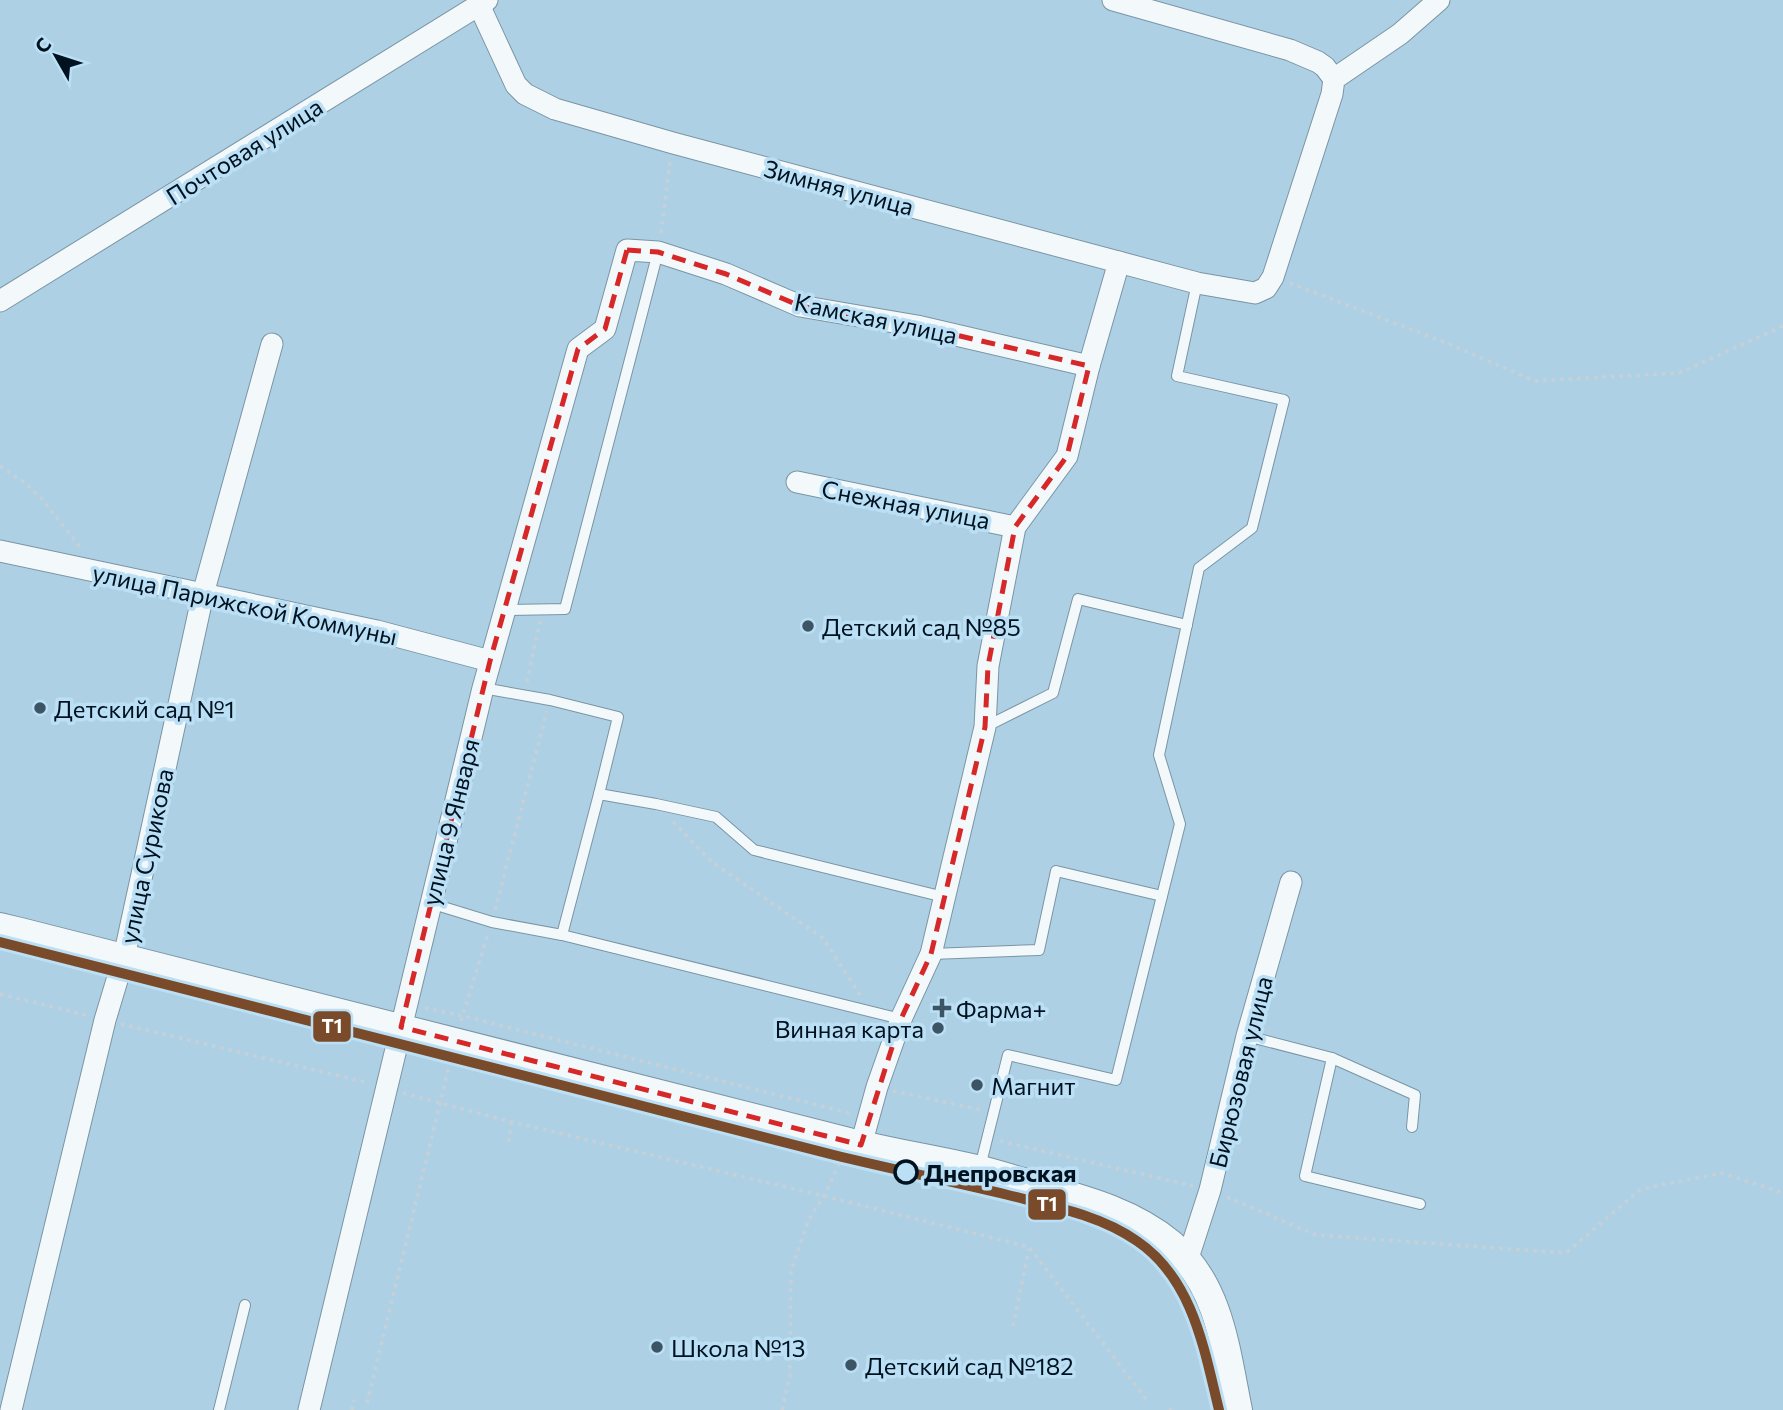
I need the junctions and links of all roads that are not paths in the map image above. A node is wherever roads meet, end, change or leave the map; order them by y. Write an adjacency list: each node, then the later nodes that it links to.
1 (1112, 0): 4 (street)
2 (1439, 0): 4 (street)
3 (483, 3): 7 (street, Зимняя улица); 9 (street, Почтовая улица)
4 (1334, 79): 8 (street, Зимняя улица)
5 (627, 250): 6 (street, Камская улица); 16 (street, улица 9 Января)
6 (658, 253): 11 (street, Камская улица); 16 (lane)
7 (1119, 262): 8 (street, Зимняя улица); 11 (street)
8 (1198, 283): 17 (lane)
9 (0, 301)
10 (272, 344): 15 (street, улица Сурикова)
11 (1088, 366): 13 (street)
12 (797, 482): 13 (street, Снежная улица)
13 (1016, 527): 20 (street)
14 (0, 551): 15 (street, улица Парижской Коммуны)
15 (203, 594): 18 (street, улица Парижской Коммуны); 29 (street, улица Сурикова)
16 (505, 610): 18 (street, улица 9 Января)
17 (1187, 625): 20 (lane); 23 (lane)
18 (489, 661): 19 (street, улица 9 Января)
19 (483, 688): 21 (lane); 25 (street, улица 9 Января)
20 (985, 727): 24 (street)
21 (600, 794): 24 (lane); 27 (lane)
22 (1291, 882): 32 (street, Бирюзовая улица)
23 (1162, 896): 28 (lane); 36 (lane)
24 (944, 897): 28 (street)
25 (430, 903): 27 (lane); 30 (street, улица 9 Января)
26 (0, 926): 29 (street)
27 (562, 935): 31 (lane)
28 (932, 954): 31 (street)
29 (124, 957): 30 (street); 40 (street, улица Сурикова)
30 (403, 1015): 35 (street); 42 (street, улица 9 Января)
31 (901, 1019): 35 (street)
32 (1247, 1036): 33 (lane); 38 (street, Бирюзовая улица)
33 (1332, 1058): 34 (lane); 37 (lane)
34 (1412, 1127)
35 (860, 1135): 36 (street)
36 (979, 1170): 38 (street)
37 (1420, 1204)
38 (1187, 1261): 43 (street)
39 (244, 1305): 41 (lane)
40 (11, 1410)
41 (219, 1410)
42 (309, 1410)
43 (1238, 1410)

